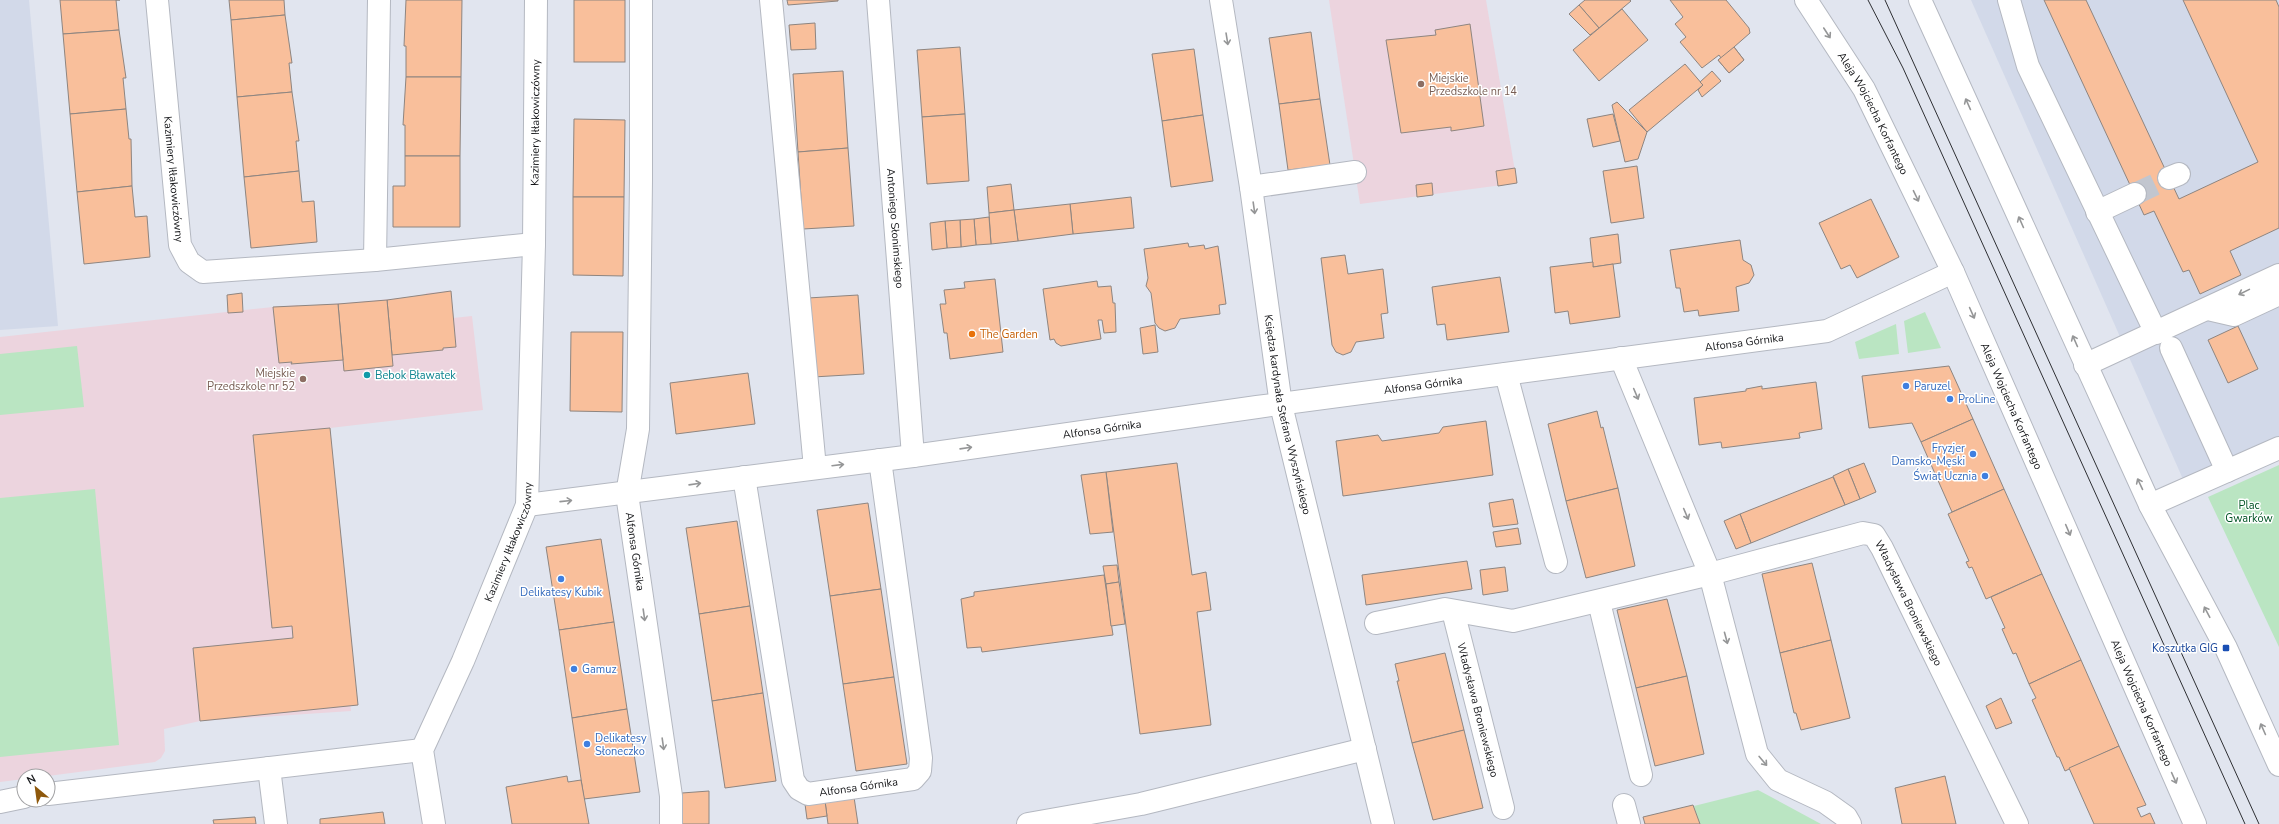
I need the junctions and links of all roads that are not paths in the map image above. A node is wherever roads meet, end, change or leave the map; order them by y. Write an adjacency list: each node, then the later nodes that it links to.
1 (157, 0): 16 (street, Kazimiery Iłłakowiczówny)
2 (379, 0): 16 (street)
3 (536, 0): 15 (street, Kazimiery Iłłakowiczówny)
4 (641, 0): 33 (street)
5 (771, 0): 30 (street)
6 (878, 0): 28 (street, Antoniego Słonimskiego)
7 (1221, 0): 12 (street, Księdza kardynała Stefana Wyszyńskiego, one-way to 12)
8 (1806, 0): 17 (street, Aleja Wojciecha Korfantego, one-way to 17)
9 (1920, 0): 24 (street, one-way to 9)
10 (2009, 0): 14 (street)
11 (1355, 172): 12 (street)
12 (1251, 187): 26 (street, Księdza kardynała Stefana Wyszyńskiego, one-way to 26)
13 (2135, 194): 14 (street)
14 (2097, 212): 21 (street)
15 (534, 244): 16 (street, Kazimiery Iłłakowiczówny); 34 (street, Kazimiery Iłłakowiczówny)
16 (375, 260)
17 (1953, 272): 23 (street, Alfonsa Górnika); 57 (street, Aleja Wojciecha Korfantego, one-way to 57)
18 (2279, 275): 20 (street, one-way to 20)
19 (2279, 294): 20 (street)
20 (2208, 310): 21 (street)
21 (2156, 333): 24 (street)
22 (2171, 348): 31 (street)
23 (1621, 358): 25 (street, Alfonsa Górnika); 37 (street, one-way to 37)
24 (2085, 365): 35 (street, one-way to 24)
25 (1506, 374): 26 (street, Alfonsa Górnika); 36 (street)
26 (1281, 405): 28 (street, Alfonsa Górnika, one-way to 26); 41 (street, Księdza kardynała Stefana Wyszyńskiego)
27 (2279, 448): 31 (street)
28 (913, 456): 29 (street, Alfonsa Górnika)
29 (880, 460): 30 (street, Alfonsa Górnika, one-way to 29); 32 (street, Alfonsa Górnika)
30 (815, 468): 32 (street, Alfonsa Górnika)
31 (2227, 471): 35 (street)
32 (744, 477): 33 (street, Alfonsa Górnika, one-way to 32)
33 (626, 494): 34 (street, Alfonsa Górnika, one-way to 33); 52 (street, Alfonsa Górnika, one-way to 52)
34 (527, 505): 42 (street, Kazimiery Iłłakowiczówny)
35 (2150, 505): 43 (street, one-way to 35)
36 (1556, 562)
37 (1710, 574): 38 (street, Władysława Broniewskiego); 55 (street, one-way to 55); 56 (street, Władysława Broniewskiego)
38 (1599, 602): 39 (street, Władysława Broniewskiego); 45 (street)
39 (1453, 611): 40 (street, Władysława Broniewskiego); 49 (street, Władysława Broniewskiego)
40 (1376, 623)
41 (1365, 749): 53 (street); 54 (street, Księdza kardynała Stefana Wyszyńskiego)
42 (422, 750): 44 (street); 51 (street)
43 (2279, 765)
44 (269, 768): 46 (street); 50 (street)
45 (1641, 774)
46 (56, 793)
47 (16, 799): 48 (street)
48 (0, 802)
49 (1503, 808)
50 (276, 824)
51 (434, 824)
52 (671, 824)
53 (1028, 824)
54 (1383, 824)
55 (1850, 824)
56 (2017, 824)
57 (2195, 824)

